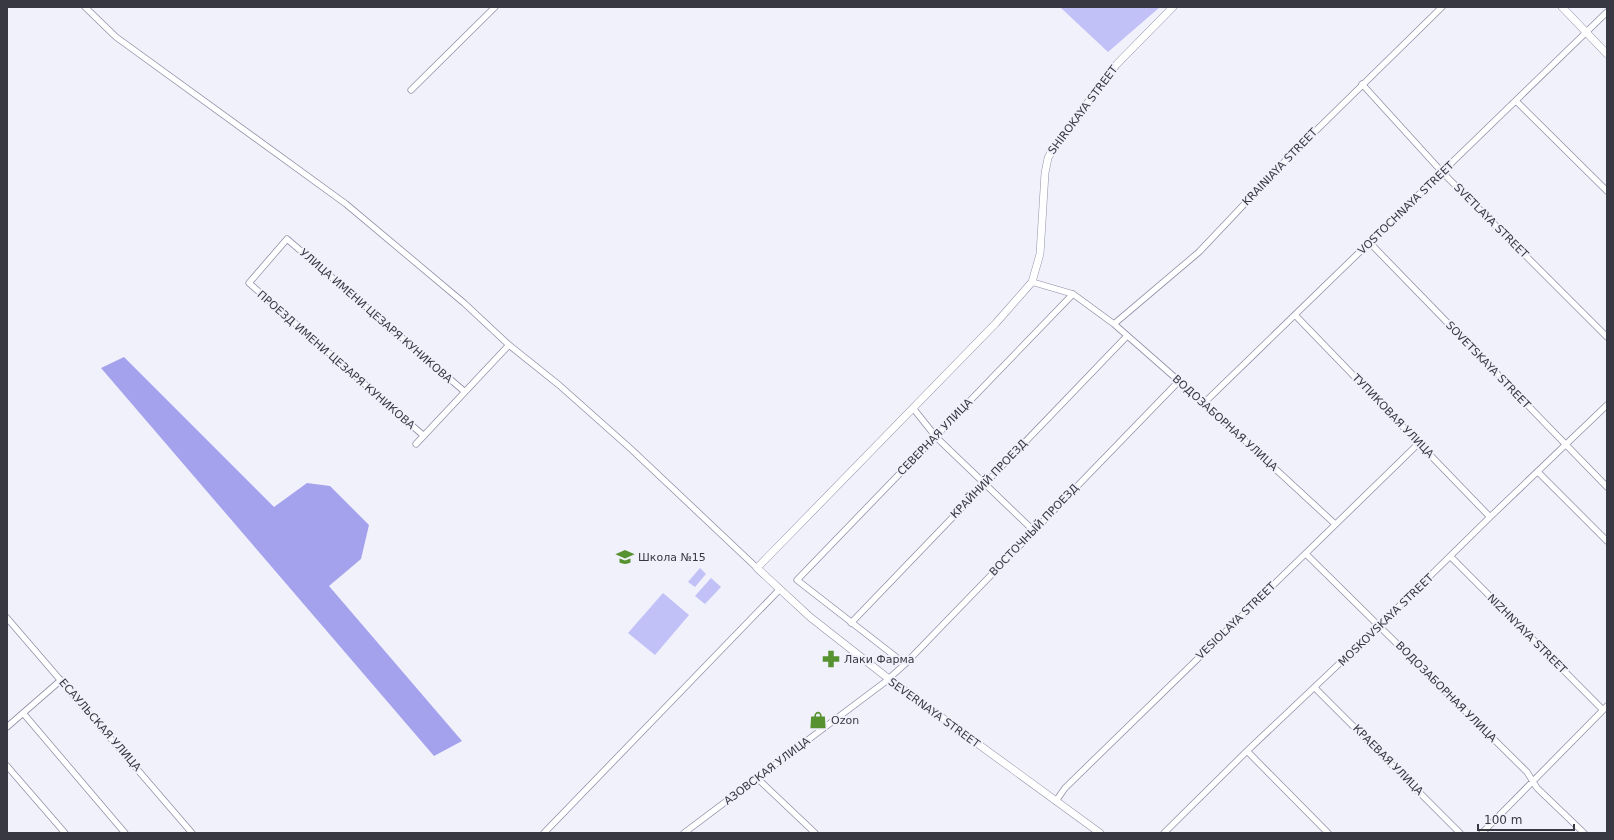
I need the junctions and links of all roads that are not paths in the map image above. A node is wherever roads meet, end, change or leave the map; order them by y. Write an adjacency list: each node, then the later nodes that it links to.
1 (85, 7): 22 (street)
2 (495, 7): 10 (street)
3 (1172, 7): 15 (street, SHIROKAYA STREET)
4 (1442, 7): 9 (street, KRAINIAYA STREET)
5 (1562, 7): 7 (street)
6 (1607, 12): 7 (street, VOSTOCHNAYA STREET)
7 (1586, 33): 8 (street); 11 (street, VOSTOCHNAYA STREET)
8 (1607, 54)
9 (1362, 84): 12 (street, SVETLAYA STREET); 19 (street, KRAINIAYA STREET)
10 (410, 90)
11 (1516, 101): 12 (street, VOSTOCHNAYA STREET); 13 (street)
12 (1442, 172): 14 (street, VOSTOCHNAYA STREET); 21 (street, SVETLAYA STREET)
13 (1607, 191)
14 (1370, 243): 18 (street, VOSTOCHNAYA STREET); 32 (street, SOVETSKAYA STREET)
15 (1032, 282): 17 (street, ВОДОЗАБОРНАЯ УЛИЦА); 27 (street)
16 (249, 283): 24 (street, УЛИЦА ИМЕНИ ЦЕЗАРЯ КУНИКОВА); 28 (street, ПРОЕЗД ИМЕНИ ЦЕЗАРЯ КУНИКОВА)
17 (1073, 294): 19 (street, ВОДОЗАБОРНАЯ УЛИЦА); 29 (street, СЕВЕРНАЯ УЛИЦА)
18 (1296, 316): 25 (street, VOSTOCHNAYA STREET); 30 (street, ТУПИКОВАЯ УЛИЦА)
19 (1114, 324): 20 (street, ВОДОЗАБОРНАЯ УЛИЦА)
20 (1128, 336): 23 (street, ВОДОЗАБОРНАЯ УЛИЦА); 34 (street, КРАЙНИЙ ПРОЕЗД)
21 (1607, 337)
22 (509, 346): 24 (street); 42 (street)
23 (1179, 380): 25 (street, ВОДОЗАБОРНАЯ УЛИЦА); 38 (street, ВОСТОЧНЫЙ ПРОЕЗД)
24 (465, 392): 28 (street)
25 (1204, 403): 37 (street, ВОДОЗАБОРНАЯ УЛИЦА)
26 (1607, 406): 32 (street, MOSKOVSKAYA STREET)
27 (913, 408): 29 (street); 42 (street)
28 (424, 436): 31 (street)
29 (936, 437): 34 (street); 45 (street, СЕВЕРНАЯ УЛИЦА)
30 (1418, 443): 36 (street, ТУПИКОВАЯ УЛИЦА); 37 (street, VESIOLAYA STREET)
31 (416, 444)
32 (1566, 445): 33 (street, MOSKOVSKAYA STREET); 35 (street, SOVETSKAYA STREET)
33 (1538, 472): 36 (street, MOSKOVSKAYA STREET); 39 (street)
34 (985, 484): 38 (street); 45 (street, КРАЙНИЙ ПРОЕЗД)
35 (1607, 487)
36 (1490, 517): 41 (street, MOSKOVSKAYA STREET)
37 (1335, 524): 40 (street, VESIOLAYA STREET)
38 (1034, 531): 47 (street, ВОСТОЧНЫЙ ПРОЕЗД)
39 (1607, 541)
40 (1306, 554): 46 (street, ВОДОЗАБОРНАЯ УЛИЦА); 58 (street, VESIOLAYA STREET)
41 (1451, 557): 46 (street, MOSKOVSKAYA STREET); 51 (street, NIZHNYAYA STREET)
42 (757, 568): 43 (street, SEVERNAYA STREET)
43 (780, 589): 48 (street, SEVERNAYA STREET); 63 (street)
44 (7, 618): 49 (street, ЕСАУЛЬСКАЯ УЛИЦА)
45 (851, 623): 47 (street)
46 (1379, 626): 50 (street, MOSKOVSKAYA STREET); 57 (street, ВОДОЗАБОРНАЯ УЛИЦА)
47 (905, 664): 48 (street, ВОСТОЧНЫЙ ПРОЕЗД)
48 (888, 679): 56 (street, АЗОВСКАЯ УЛИЦА); 58 (street, SEVERNAYA STREET)
49 (61, 680): 52 (street); 62 (street, ЕСАУЛЬСКАЯ УЛИЦА)
50 (1315, 688): 54 (street, MOSKOVSKAYA STREET); 70 (street, КРАЕВАЯ УЛИЦА)
51 (1605, 708): 57 (street)
52 (23, 713): 53 (street); 61 (street)
53 (7, 727)
54 (1247, 752): 68 (street, MOSKOVSKAYA STREET); 69 (street)
55 (7, 766): 60 (street)
56 (758, 779): 59 (street, АЗОВСКАЯ УЛИЦА); 66 (street)
57 (1533, 781): 71 (street); 72 (street, ВОДОЗАБОРНАЯ УЛИЦА)
58 (1056, 801): 67 (street, SEVERNAYA STREET)
59 (690, 828): 64 (street, АЗОВСКАЯ УЛИЦА); 65 (street)
60 (66, 833)
61 (125, 833)
62 (192, 833)
63 (544, 833)
64 (684, 833)
65 (695, 833)
66 (815, 833)
67 (1100, 833)
68 (1164, 833)
69 (1328, 833)
70 (1460, 833)
71 (1482, 833)
72 (1584, 833)

